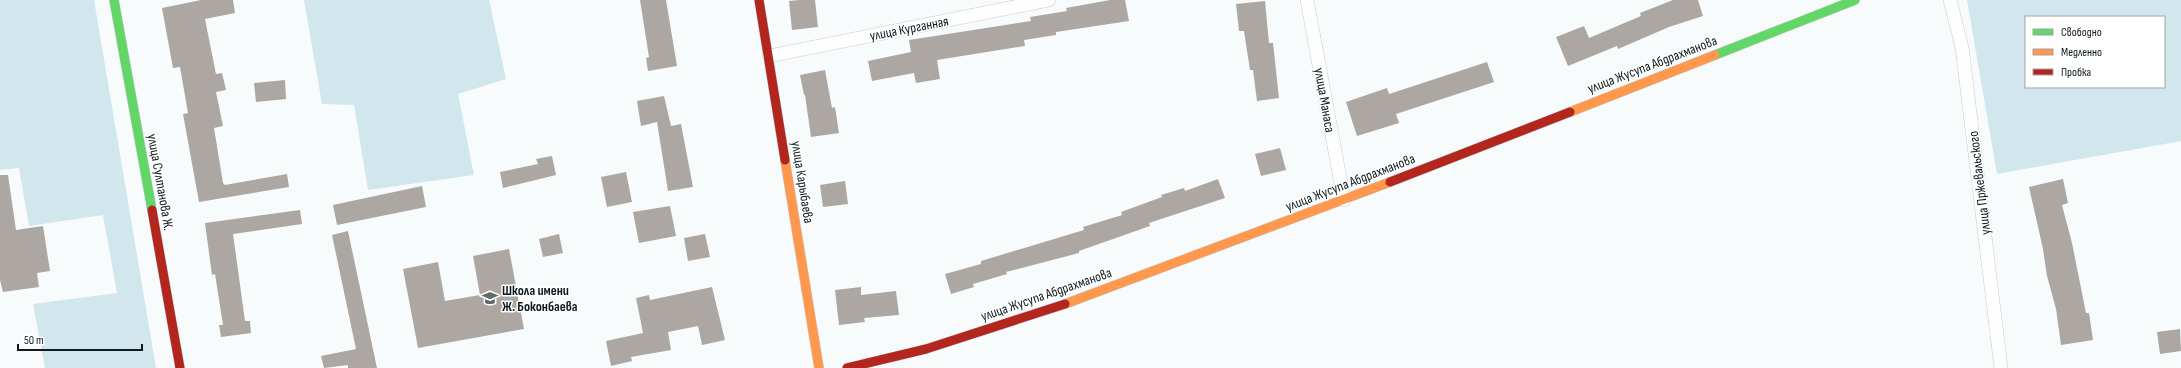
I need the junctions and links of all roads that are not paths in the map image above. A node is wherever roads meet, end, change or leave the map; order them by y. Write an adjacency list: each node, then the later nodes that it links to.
1 (114, 0): 9 (main road, улица Султанова Ж.)
2 (759, 0): 7 (main road, улица Карыбаева)
3 (1049, 0): 7 (street, улица Курганная)
4 (1307, 0): 8 (street, улица Манаса)
5 (1855, 0): 8 (main road, улица Жусупа Абдрахманова)
6 (1950, 0): 12 (street, улица Пржевальского)
7 (769, 56): 10 (main road, улица Карыбаева)
8 (1344, 200): 11 (main road, улица Жусупа Абдрахманова)
9 (180, 368)
10 (819, 368)
11 (847, 368)
12 (2001, 368)

